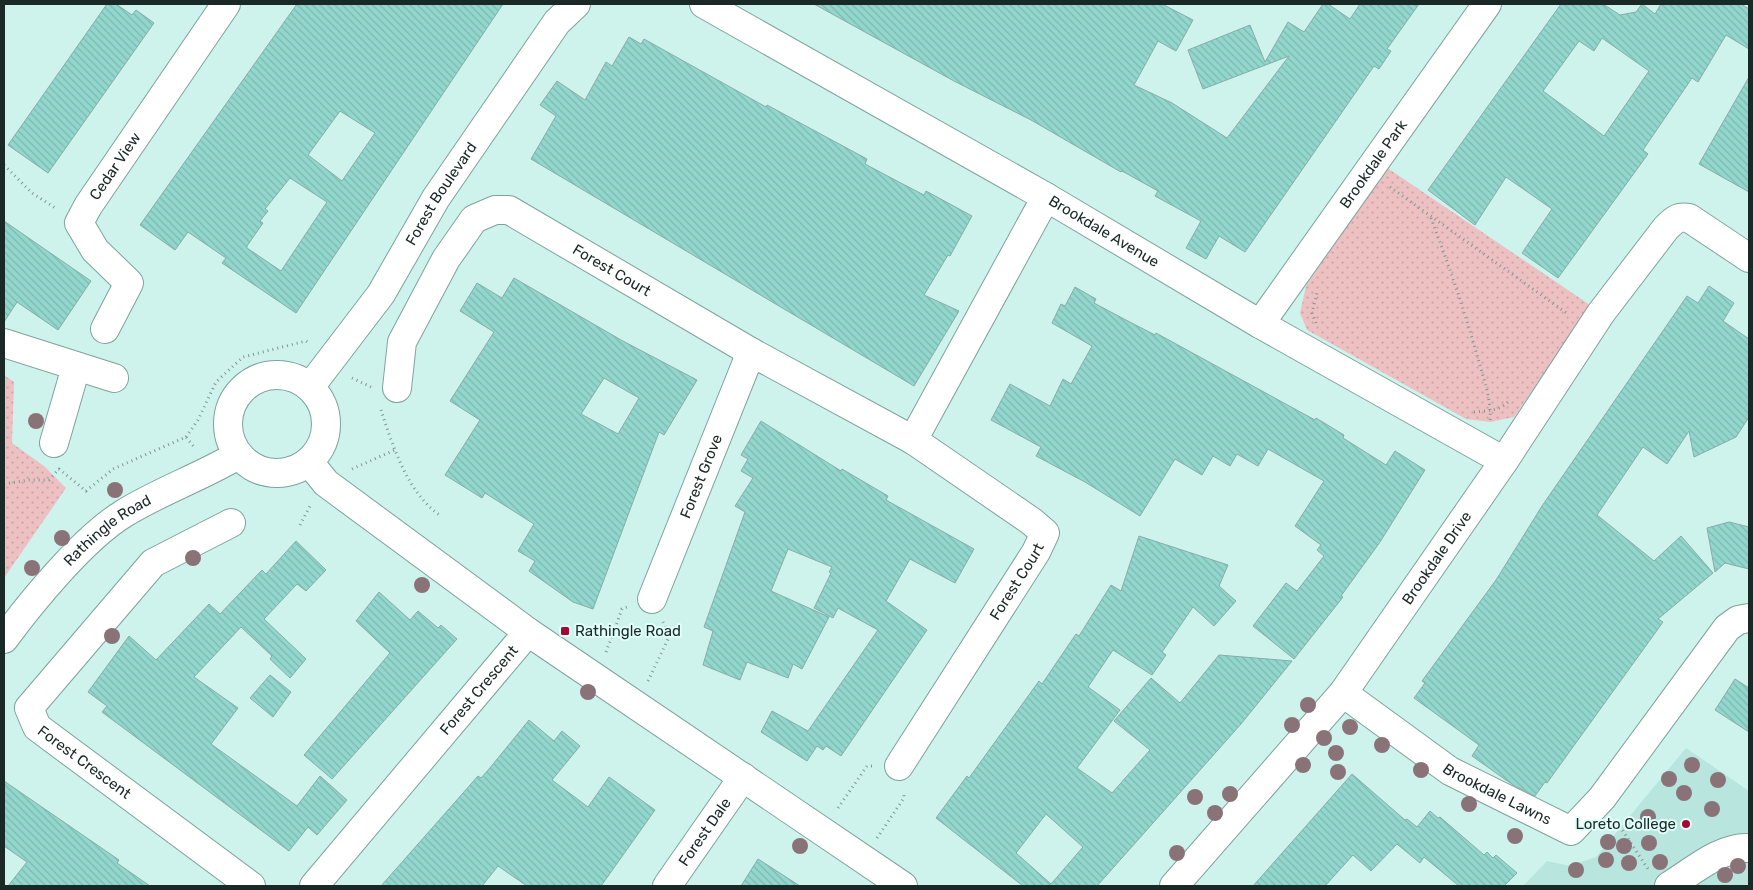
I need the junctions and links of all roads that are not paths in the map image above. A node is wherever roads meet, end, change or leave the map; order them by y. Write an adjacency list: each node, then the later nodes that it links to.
1 (576, 4): 13 (street, Forest Boulevard)
2 (704, 4): 5 (street, Brookdale Avenue)
3 (1487, 4): 7 (street, Brookdale Park)
4 (216, 8): 8 (street, Cedar View)
5 (1046, 197): 7 (street, Brookdale Avenue); 15 (street)
6 (1749, 258): 18 (street, Brookdale Drive)
7 (1260, 324): 18 (street, Brookdale Avenue)
8 (105, 329)
9 (4, 343): 11 (street)
10 (751, 352): 14 (street, Forest Court); 15 (street, Forest Court); 21 (street, Forest Grove)
11 (76, 367): 12 (street); 16 (street)
12 (114, 378)
13 (310, 387): 17 (street); 19 (street)
14 (389, 397)
15 (914, 440): 26 (street, Forest Court)
16 (54, 442)
17 (238, 455): 19 (street); 24 (street, Rathingle Road)
18 (1495, 456): 25 (street, Brookdale Drive)
19 (309, 462): 23 (street)
20 (231, 523): 30 (street, Forest Crescent)
21 (652, 600)
22 (1749, 618): 25 (street, Brookdale Lawns)
23 (528, 632): 27 (street); 31 (street, Forest Crescent)
24 (4, 639)
25 (1343, 693): 34 (street, Brookdale Drive)
26 (899, 766)
27 (742, 777): 32 (street, Forest Dale); 33 (street)
28 (1749, 848): 29 (street)
29 (1660, 879)
30 (251, 886)
31 (314, 886)
32 (667, 886)
33 (903, 886)
34 (1174, 886)

